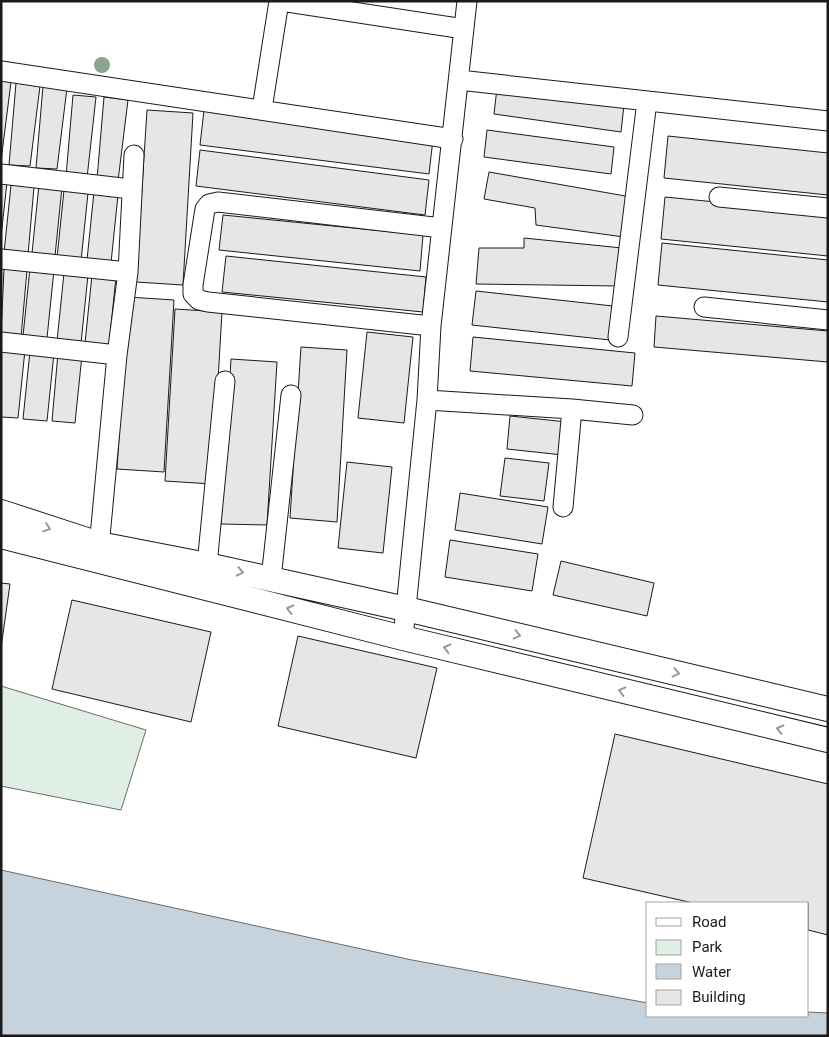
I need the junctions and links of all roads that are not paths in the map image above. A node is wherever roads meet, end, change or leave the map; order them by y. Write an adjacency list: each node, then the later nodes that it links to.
1 (280, 1): 3 (street); 7 (street)
2 (467, 1): 3 (street)
3 (464, 29): 5 (street)
4 (1, 71): 7 (street)
5 (459, 80): 6 (street); 9 (street)
6 (647, 101): 8 (street); 21 (street)
7 (262, 110): 9 (street)
8 (828, 121)
9 (453, 139): 15 (street)
10 (134, 155): 12 (street)
11 (1, 174): 12 (street)
12 (131, 189): 17 (street)
13 (719, 197): 14 (street)
14 (828, 208)
15 (442, 228): 20 (street); 20 (street)
16 (1, 259): 17 (street)
17 (128, 272): 23 (street)
18 (704, 307): 19 (street)
19 (828, 320)
20 (431, 326): 26 (street)
21 (618, 337)
22 (1, 342): 23 (street)
23 (117, 355): 32 (street)
24 (224, 381): 33 (street)
25 (291, 396): 34 (street)
26 (427, 400): 27 (street); 35 (street)
27 (572, 408): 28 (street); 29 (street)
28 (633, 415)
29 (563, 507)
30 (1, 512): 32 (street, one-way to 32)
31 (1, 536): 32 (street)
32 (99, 553): 33 (street); 37 (street, one-way to 32)
33 (207, 565): 34 (street, one-way to 34)
34 (271, 579): 35 (street)
35 (406, 609): 36 (street); 37 (street)
36 (484, 627): 38 (street); 39 (street, one-way to 39)
37 (403, 638): 38 (street, one-way to 37)
38 (480, 656): 40 (street, one-way to 38)
39 (828, 709)
40 (828, 740)

